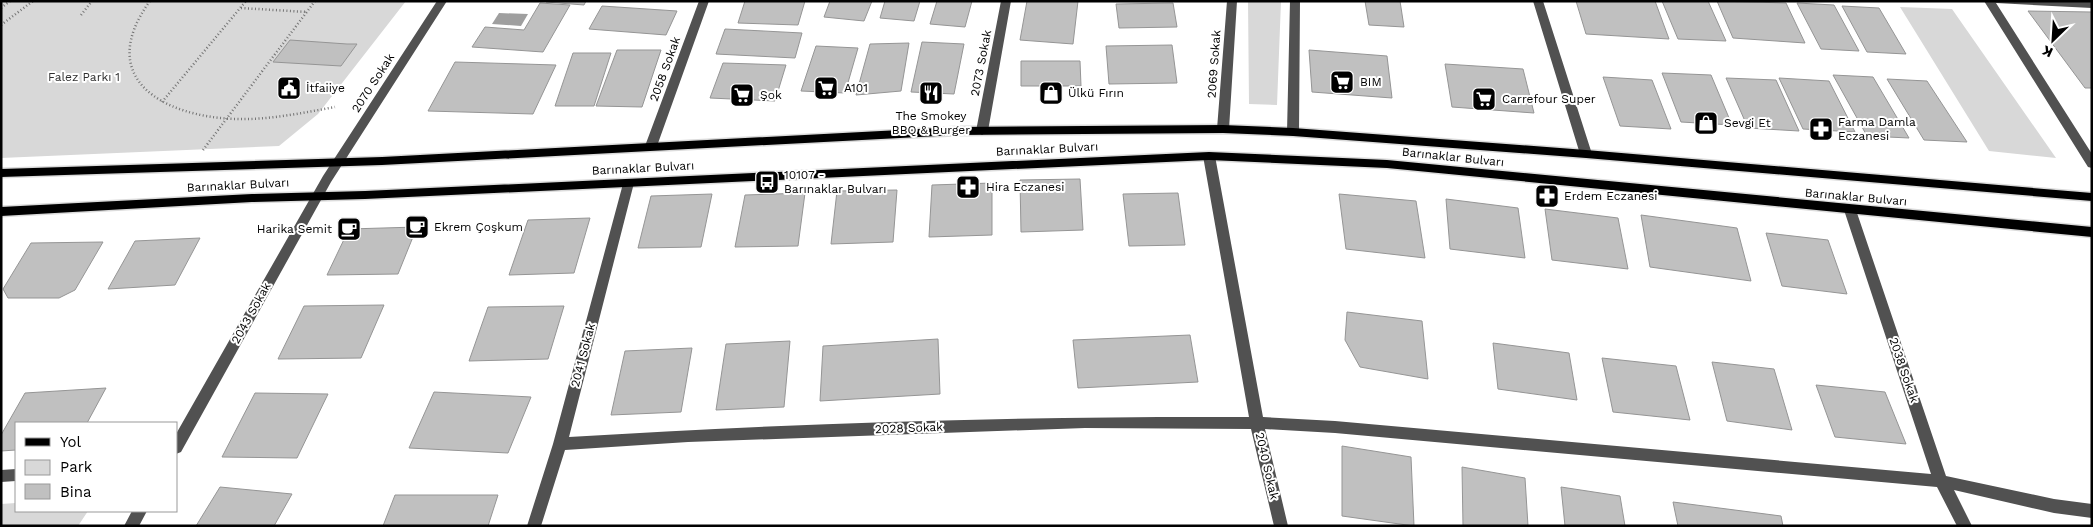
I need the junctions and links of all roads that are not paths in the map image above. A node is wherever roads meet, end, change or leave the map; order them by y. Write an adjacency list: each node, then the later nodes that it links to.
1 (442, 1): 16 (street, 2070 Sokak)
2 (704, 1): 13 (street, 2058 Sokak)
3 (1006, 1): 11 (street, 2073 Sokak)
4 (1232, 1): 10 (street, 2069 Sokak)
5 (1295, 1): 12 (street)
6 (1538, 1): 14 (street)
7 (1989, 1): 17 (street)
8 (1999, 1): 9 (street)
9 (2092, 5)
10 (1223, 130): 11 (main road, Barınaklar Bulvarı); 12 (main road, Barınaklar Bulvarı)
11 (982, 131): 13 (main road, Barınaklar Bulvarı)
12 (1293, 132): 14 (main road, Barınaklar Bulvarı)
13 (651, 146): 16 (main road, Barınaklar Bulvarı)
14 (1586, 154): 22 (main road, Barınaklar Bulvarı)
15 (1209, 156): 20 (main road, Barınaklar Bulvarı); 23 (main road, Barınaklar Bulvarı); 26 (street)
16 (337, 162): 18 (main road, Barınaklar Bulvarı); 19 (street, 2070 Sokak)
17 (2092, 164)
18 (1, 173)
19 (327, 179): 21 (street, 2043 Sokak)
20 (628, 183): 21 (main road, Barınaklar Bulvarı); 28 (street, 2041 Sokak)
21 (317, 196): 24 (main road, Barınaklar Bulvarı); 27 (street, 2043 Sokak)
22 (2092, 197)
23 (1850, 210): 25 (main road, Barınaklar Bulvarı); 31 (street, 2038 Sokak)
24 (1, 212)
25 (2092, 232)
26 (1258, 423): 28 (street, 2028 Sokak); 31 (street, 2040 Sokak); 36 (street, 2040 Sokak)
27 (178, 444)
28 (560, 444): 35 (street, 2041 Sokak)
29 (15, 475): 30 (street)
30 (1, 476)
31 (1941, 480): 33 (street, 2040 Sokak); 37 (street, 2038 Sokak)
32 (139, 512): 34 (street)
33 (2092, 512)
34 (131, 526)
35 (534, 526)
36 (1281, 526)
37 (1965, 526)

